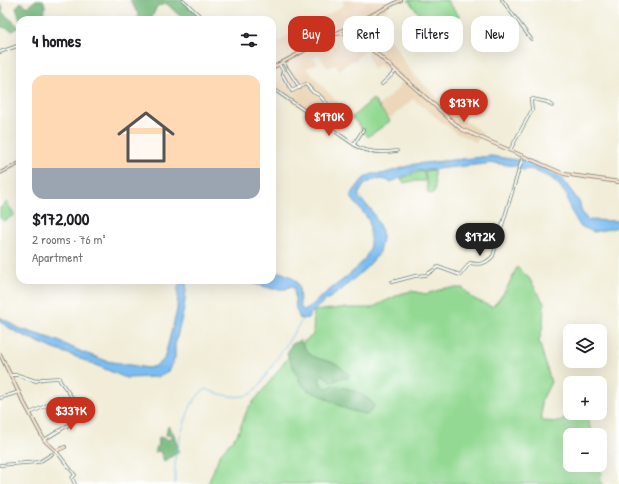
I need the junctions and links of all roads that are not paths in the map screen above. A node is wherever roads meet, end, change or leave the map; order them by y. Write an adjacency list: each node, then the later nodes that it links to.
1 (183, 0): 4 (street)
2 (401, 0): 5 (main road)
3 (502, 0): 9 (street)
4 (200, 16)
5 (370, 16)
6 (343, 30): 8 (main road)
7 (343, 33): 8 (main road)
8 (335, 34)
9 (531, 39)
10 (16, 46): 11 (street)
11 (0, 52)
12 (302, 52): 14 (main road)
13 (373, 52): 19 (main road)
14 (283, 62): 15 (main road); 18 (street)
15 (279, 64): 16 (main road); 17 (street)
16 (276, 66)
17 (283, 71): 18 (street); 21 (street)
18 (289, 71): 21 (street)
19 (395, 72): 20 (street); 27 (main road)
20 (382, 84)
21 (300, 88): 24 (street)
22 (276, 91): 26 (street)
23 (552, 106): 27 (street)
24 (338, 116)
25 (363, 130): 26 (street)
26 (354, 144): 28 (street)
27 (510, 150): 29 (main road)
28 (397, 151)
29 (524, 156): 32 (main road); 33 (street)
30 (16, 166): 31 (main road)
31 (0, 172)
32 (619, 182)
33 (392, 282)
34 (0, 354): 35 (main road)
35 (10, 375): 36 (main road); 41 (street)
36 (19, 392): 37 (street); 40 (main road)
37 (0, 398)
38 (63, 398): 40 (street)
39 (92, 412): 41 (street)
40 (30, 413): 42 (main road)
41 (85, 415): 42 (street)
42 (44, 440): 44 (main road)
43 (65, 447): 44 (main road)
44 (56, 451): 47 (street)
45 (52, 454): 46 (street)
46 (0, 465)
47 (75, 484)

